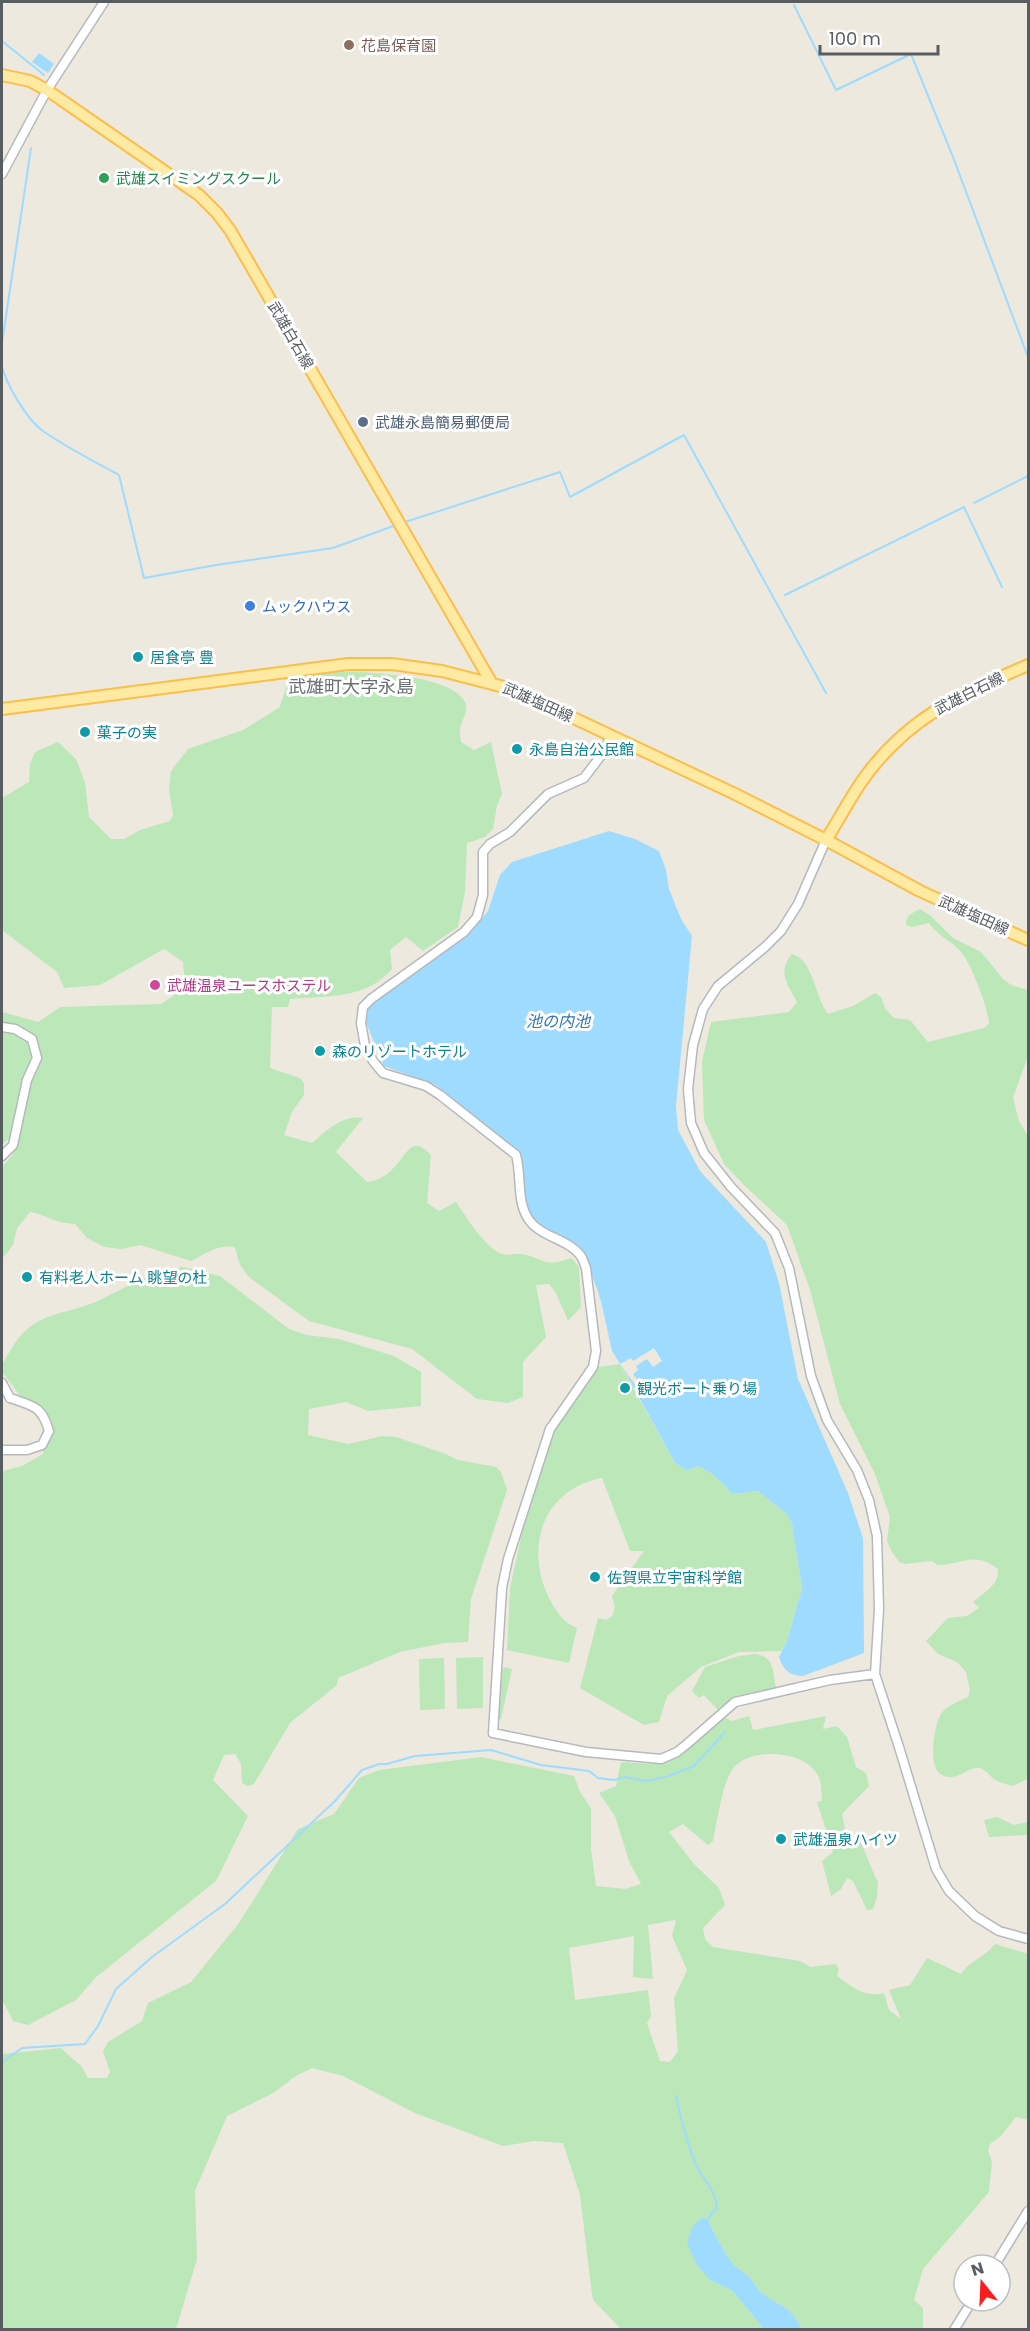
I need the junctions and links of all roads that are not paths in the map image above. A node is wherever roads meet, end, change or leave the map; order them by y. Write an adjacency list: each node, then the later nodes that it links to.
1 (104, 2): 3 (street)
2 (2, 75): 3 (main road, 武雄白石線)
3 (46, 90): 4 (street); 6 (main road, 武雄白石線)
4 (2, 174)
5 (1029, 665): 9 (main road, 武雄白石線)
6 (491, 682): 7 (main road, 武雄塩田線); 8 (main road, 武雄塩田線)
7 (2, 709)
8 (611, 736): 9 (main road, 武雄塩田線); 15 (street)
9 (826, 840): 10 (main road, 武雄塩田線); 15 (street)
10 (1029, 939)
11 (2, 1028): 12 (street)
12 (2, 1156)
13 (2, 1383): 14 (street)
14 (2, 1450)
15 (875, 1674): 16 (street)
16 (1029, 1939)
17 (1029, 2211): 18 (street)
18 (1003, 2253)
19 (965, 2313): 20 (street)
20 (954, 2330)

